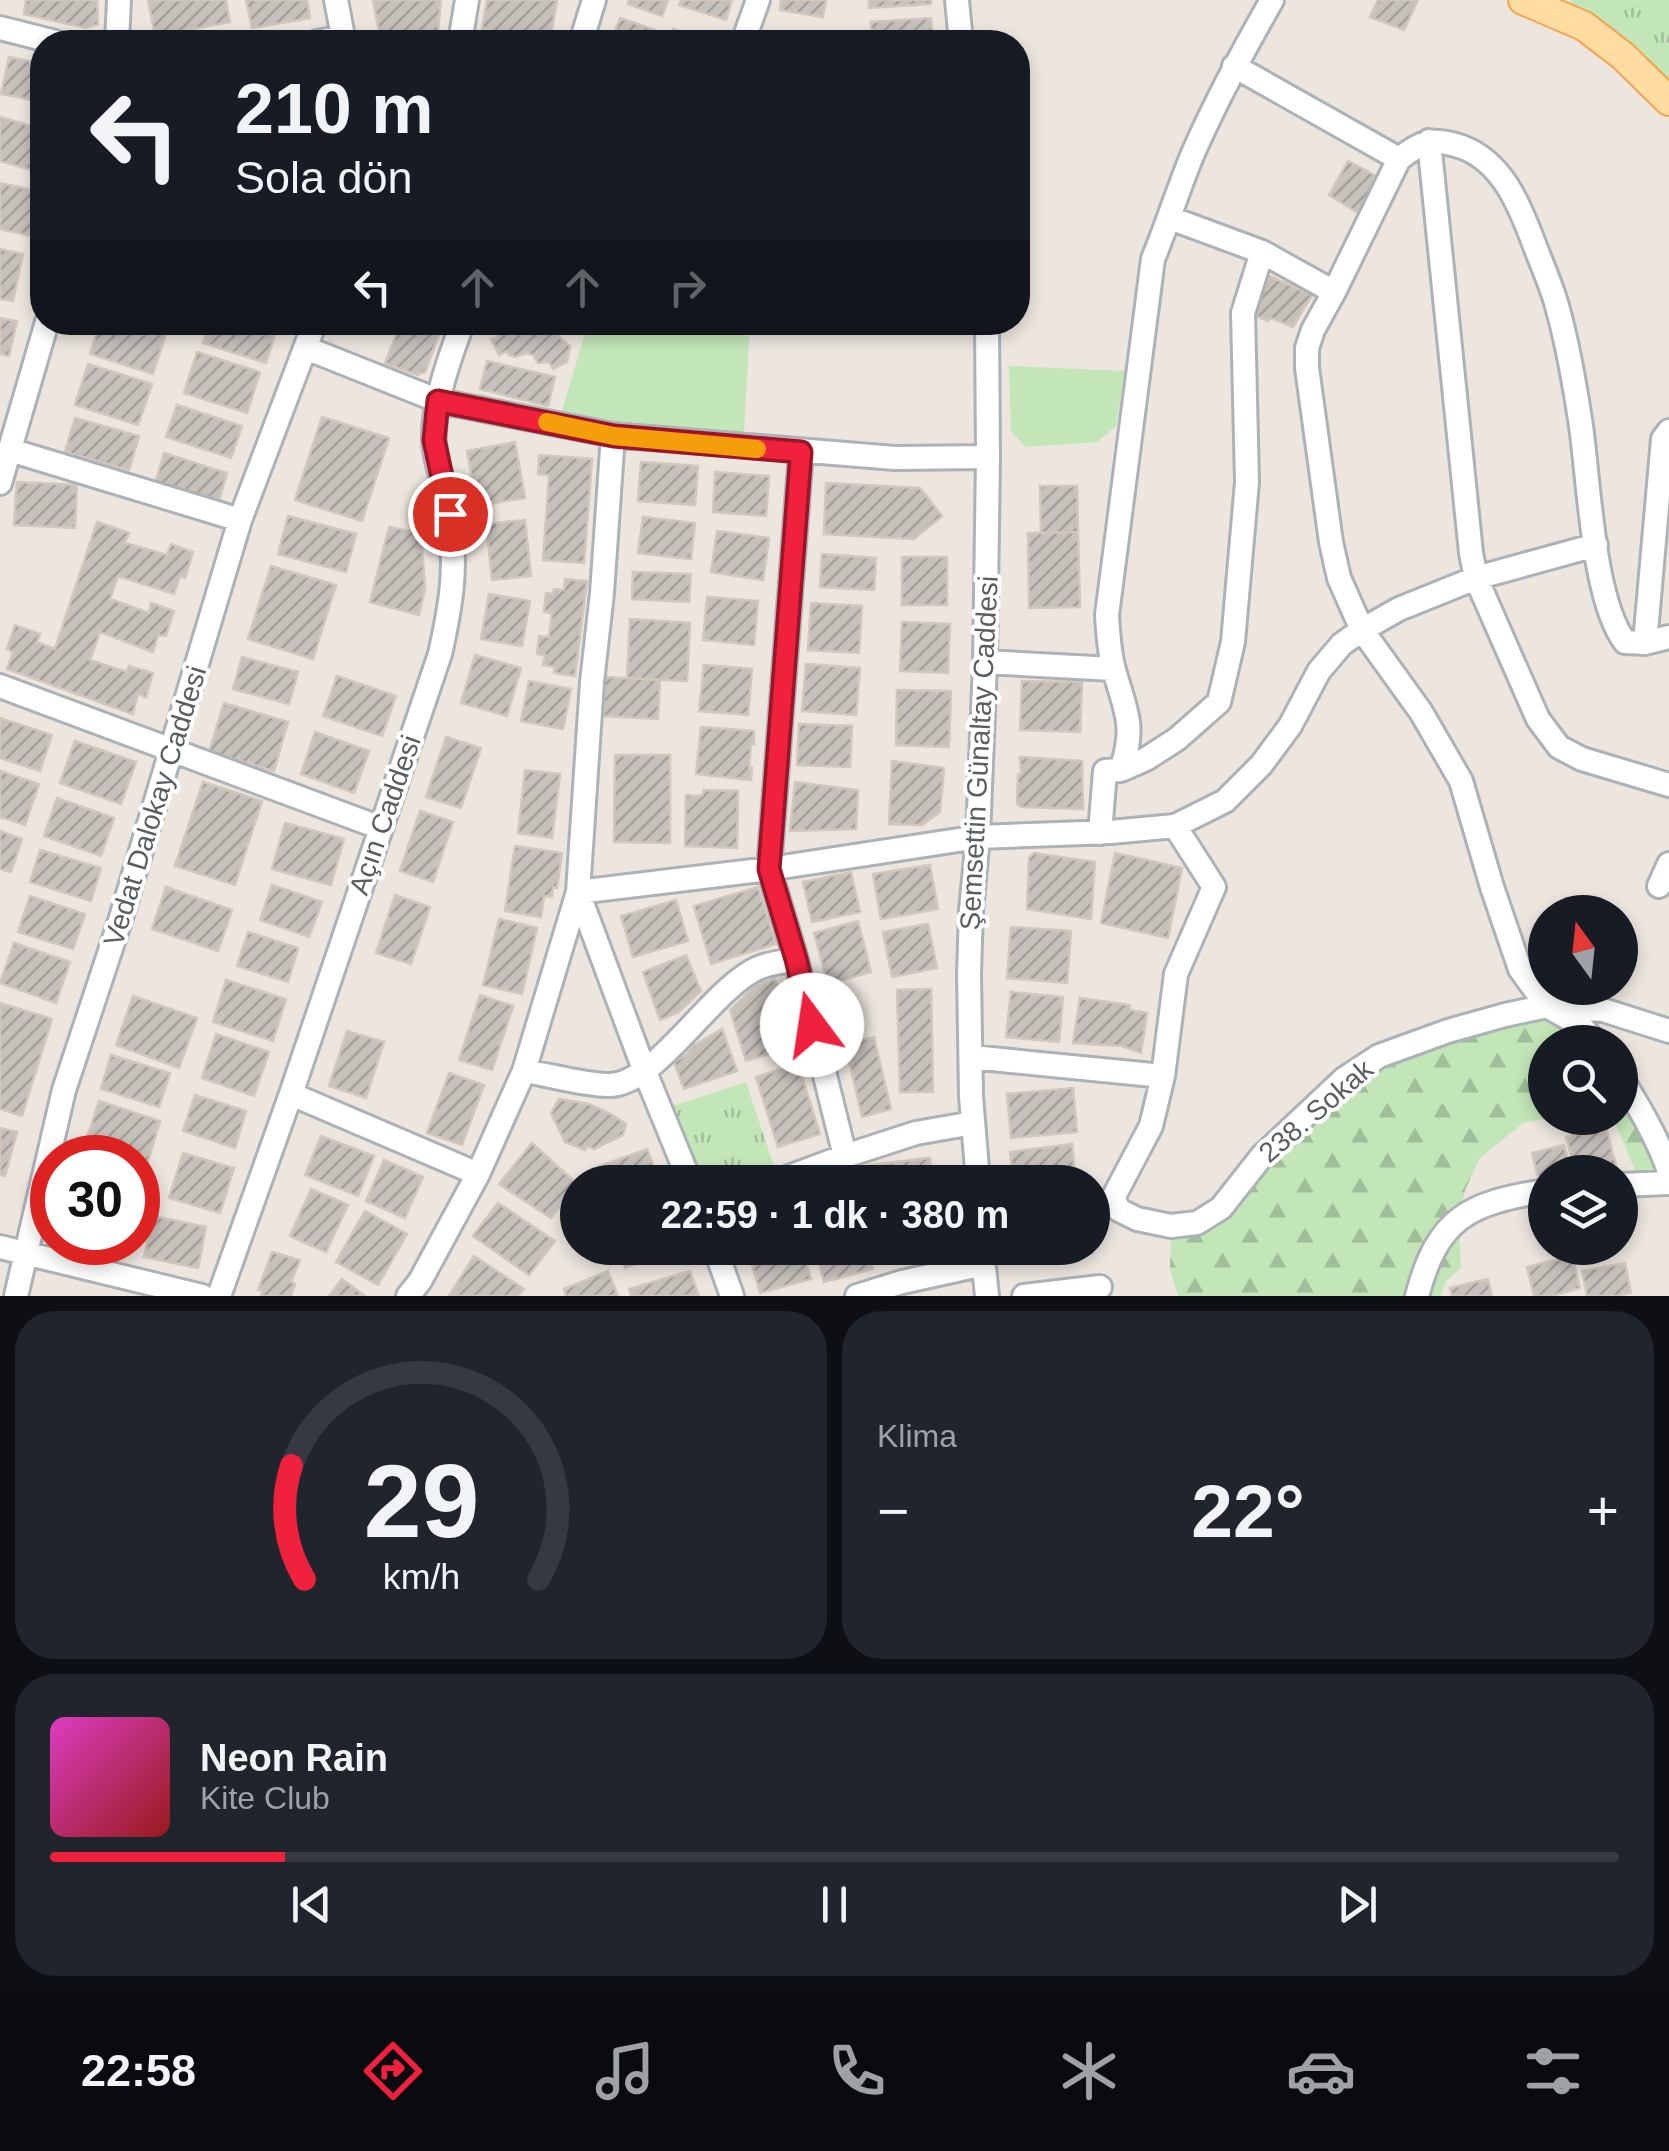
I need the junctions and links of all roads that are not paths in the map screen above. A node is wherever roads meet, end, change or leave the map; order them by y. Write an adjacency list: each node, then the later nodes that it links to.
1 (119, 0): 10 (street)
2 (336, 0): 11 (street)
3 (467, 0): 12 (street)
4 (594, 0): 13 (street)
5 (758, 0): 14 (street)
6 (957, 0): 15 (street)
7 (1272, 0): 17 (street)
8 (1523, 0): 18 (main road)
9 (0, 28): 16 (street)
10 (118, 30)
11 (342, 30)
12 (462, 30)
13 (585, 30)
14 (747, 30)
15 (961, 30)
16 (30, 36)
17 (1234, 66): 20 (street); 21 (street)
18 (1669, 101)
19 (1429, 140): 20 (street); 37 (street); 38 (street)
20 (1400, 159): 23 (street)
21 (1170, 218): 22 (street); 43 (street)
22 (1262, 252): 23 (street); 46 (street)
23 (1334, 292): 39 (street)
24 (42, 335): 32 (street)
25 (310, 335): 28 (street, Vedat Dalokay Caddesi)
26 (459, 335): 29 (street, Açın Caddesi)
27 (987, 335): 34 (street, Şemsettin Günaltay Caddesi)
28 (306, 348): 29 (street); 36 (street, Vedat Dalokay Caddesi)
29 (438, 401): 31 (street); 49 (street, Açın Caddesi)
30 (1669, 431): 41 (street)
31 (614, 436): 33 (street); 55 (street)
32 (10, 450): 35 (street); 36 (street)
33 (801, 452): 34 (street); 53 (street)
34 (988, 457): 42 (street, Şemsettin Günaltay Caddesi)
35 (0, 484)
36 (240, 520): 45 (street, Vedat Dalokay Caddesi)
37 (1596, 545): 38 (street); 41 (street)
38 (1476, 578): 39 (street); 47 (street)
39 (1362, 630): 48 (street); 57 (street)
40 (1669, 636): 41 (street)
41 (1645, 643)
42 (986, 662): 43 (street); 51 (street, Şemsettin Günaltay Caddesi)
43 (1114, 669): 46 (street)
44 (0, 686): 45 (street)
45 (172, 750): 49 (street); 77 (street, Vedat Dalokay Caddesi)
46 (1121, 770): 50 (street)
47 (1669, 784)
48 (1175, 826): 50 (street); 63 (street)
49 (381, 828): 64 (street, Açın Caddesi)
50 (1100, 832): 51 (street)
51 (978, 837): 53 (street); 60 (street, Şemsettin Günaltay Caddesi)
52 (1669, 864): 54 (street)
53 (769, 869): 55 (street); 56 (street)
54 (1659, 886)
55 (578, 892): 61 (street); 62 (street)
56 (796, 959): 62 (street); 67 (street)
57 (1546, 1006): 58 (street); 59 (street, 238. Sokak); 63 (street, 238. Sokak)
58 (1578, 1025)
59 (1669, 1031)
60 (971, 1056): 63 (street); 66 (street, Şemsettin Günaltay Caddesi)
61 (524, 1070): 62 (street); 72 (street)
62 (645, 1072): 68 (street)
63 (1163, 1076)
64 (290, 1094): 72 (street); 84 (street, Açın Caddesi)
65 (1638, 1106): 71 (street)
66 (973, 1123): 67 (street); 70 (street, Şemsettin Günaltay Caddesi)
67 (844, 1156): 69 (street)
68 (683, 1165)
69 (820, 1165)
70 (977, 1165)
71 (1669, 1171)
72 (478, 1174): 85 (street)
73 (1669, 1183): 74 (street)
74 (1638, 1184)
75 (1528, 1194): 90 (street)
76 (0, 1247): 77 (street)
77 (26, 1252): 82 (street, Vedat Dalokay Caddesi); 83 (street)
78 (721, 1265): 86 (street)
79 (955, 1265): 87 (street)
80 (984, 1265): 88 (street)
81 (1100, 1287): 89 (street)
82 (16, 1296)
83 (202, 1296)
84 (219, 1296)
85 (408, 1296)
86 (732, 1296)
87 (857, 1296)
88 (987, 1296)
89 (1024, 1296)
90 (1417, 1296)

